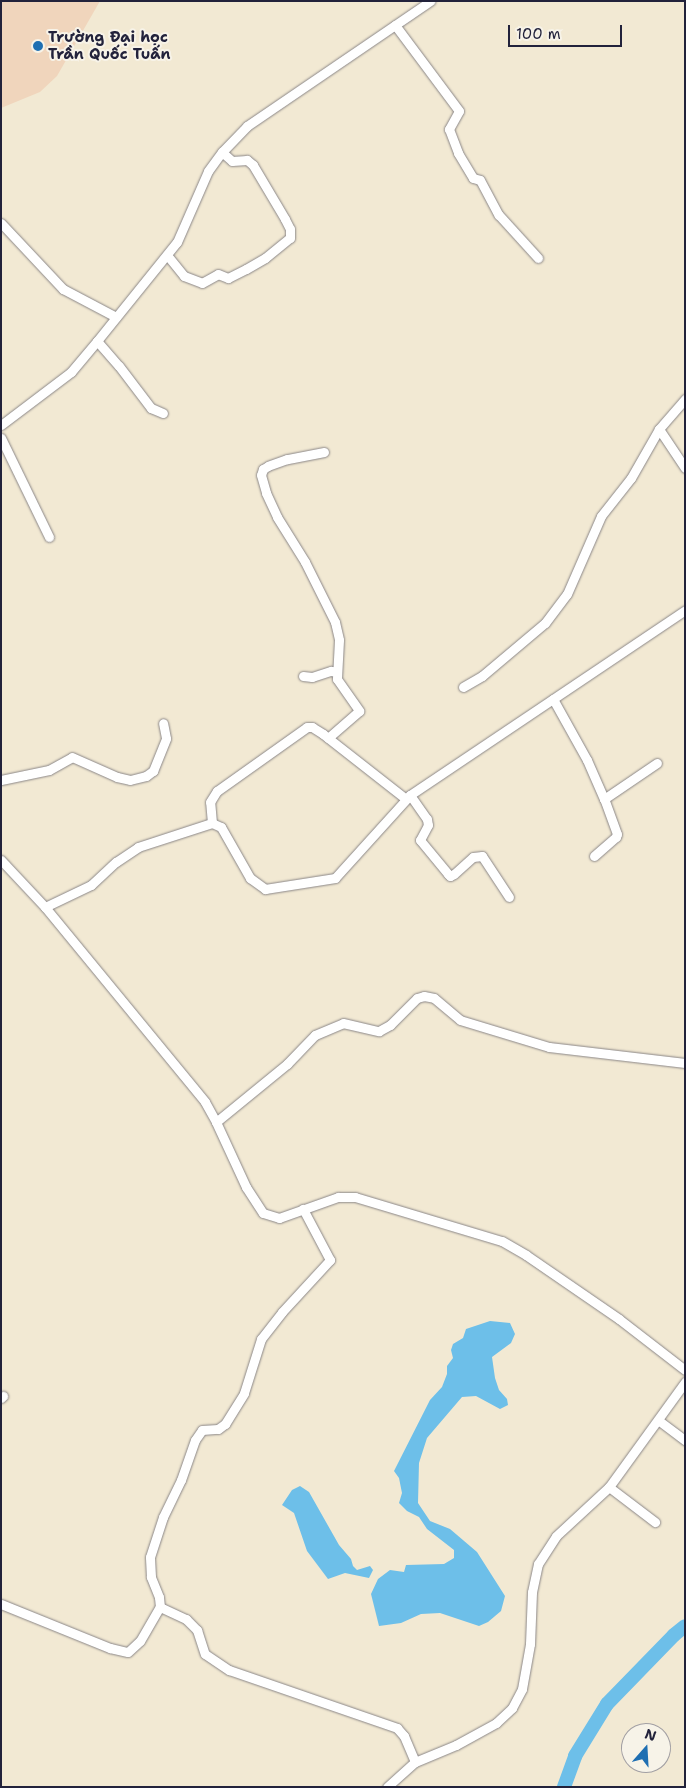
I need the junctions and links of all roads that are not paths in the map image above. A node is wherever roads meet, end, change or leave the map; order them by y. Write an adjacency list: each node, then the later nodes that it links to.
1 (430, 1): 2 (street)
2 (395, 25): 3 (street); 6 (street)
3 (222, 152): 5 (street); 5 (street)
4 (1, 222): 7 (street)
5 (166, 255): 7 (street)
6 (538, 258)
7 (116, 317): 8 (street)
8 (97, 341): 10 (street); 11 (street)
9 (685, 399): 12 (street)
10 (162, 413)
11 (1, 425)
12 (658, 430): 15 (street); 20 (street)
13 (1, 438): 16 (street)
14 (324, 452): 18 (street)
15 (685, 468)
16 (49, 537)
17 (685, 610): 21 (street)
18 (336, 672): 19 (street); 23 (street)
19 (303, 676)
20 (463, 687)
21 (554, 698): 26 (street); 27 (street)
22 (163, 723): 25 (street)
23 (328, 738): 26 (street); 28 (street)
24 (657, 764): 27 (street)
25 (1, 780)
26 (408, 797): 28 (street); 31 (street)
27 (604, 799): 29 (street)
28 (212, 823): 32 (street)
29 (594, 856)
30 (1, 860): 32 (street)
31 (509, 897)
32 (45, 907): 34 (street)
33 (685, 1063): 34 (street)
34 (216, 1122): 35 (street)
35 (303, 1209): 36 (street); 43 (street)
36 (685, 1370)
37 (685, 1382): 38 (street)
38 (658, 1420): 39 (street); 40 (street)
39 (685, 1440)
40 (609, 1487): 41 (street); 44 (street)
41 (655, 1522)
42 (1, 1604): 43 (street)
43 (160, 1607): 44 (street)
44 (415, 1762): 45 (street)
45 (387, 1787)

